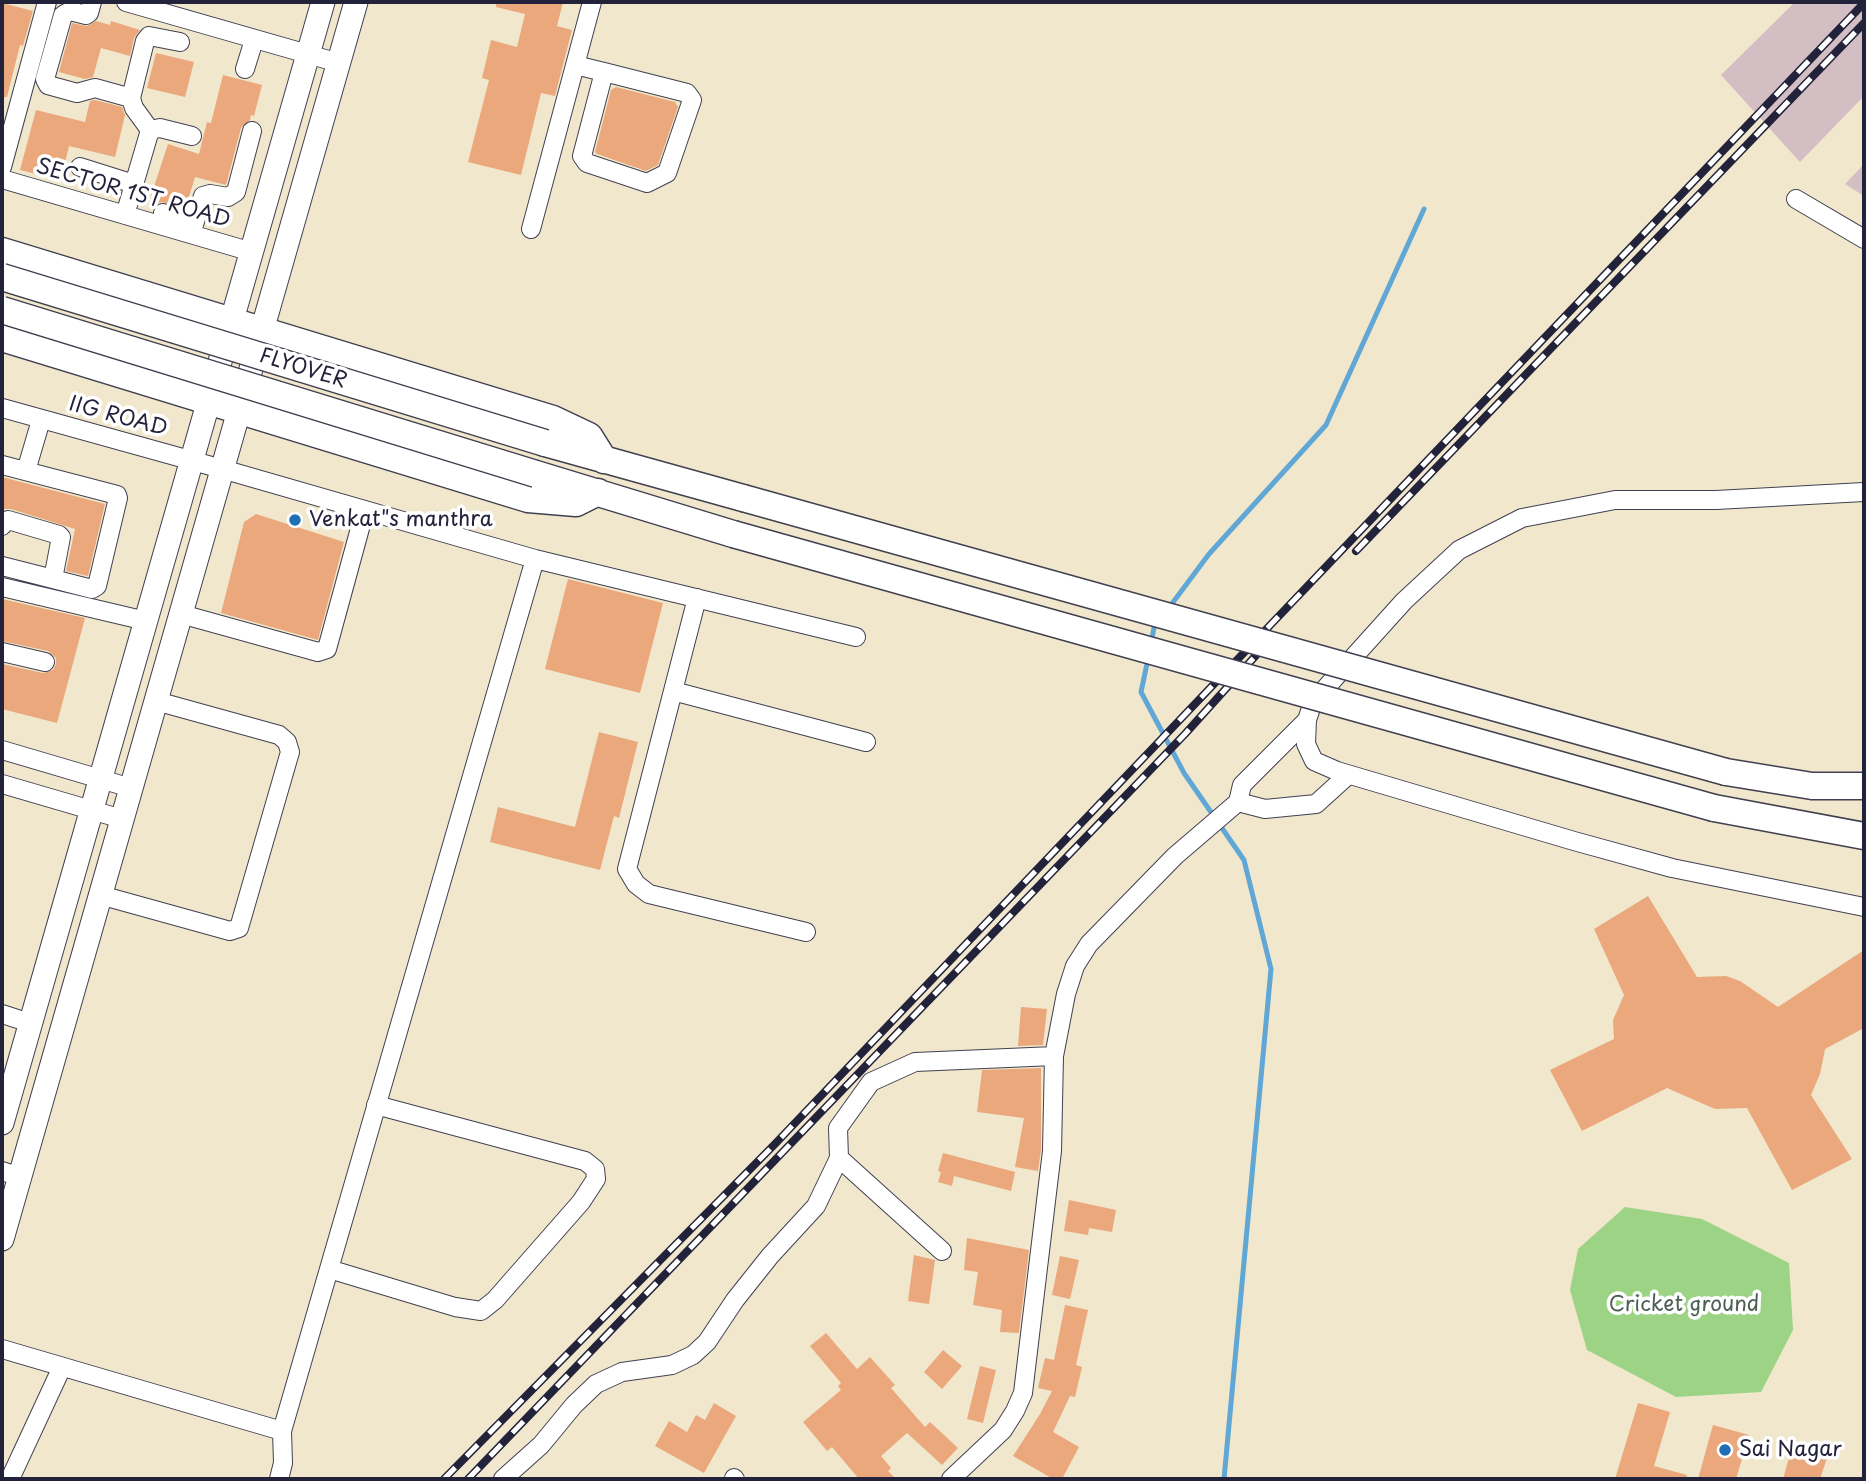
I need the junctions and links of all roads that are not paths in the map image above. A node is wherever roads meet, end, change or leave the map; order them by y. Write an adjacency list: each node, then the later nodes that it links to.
1 (47, 2): 18 (street)
2 (92, 2): 14 (street)
3 (126, 2): 7 (street)
4 (323, 2): 9 (main road)
5 (356, 2): 10 (main road)
6 (592, 2): 11 (street)
7 (254, 40): 9 (street); 12 (street)
8 (180, 42): 14 (street)
9 (309, 53): 10 (street); 30 (main road)
10 (339, 62): 34 (main road)
11 (575, 65): 13 (street); 26 (street)
12 (245, 69)
13 (604, 72): 13 (street)
14 (131, 98): 15 (street)
15 (150, 130): 17 (street); 21 (street)
16 (252, 131): 23 (street)
17 (192, 136)
18 (2, 167)
19 (80, 167): 21 (street)
20 (2, 179): 25 (street, SECTOR 1ST ROAD)
21 (134, 184): 25 (street)
22 (1796, 199): 28 (street)
23 (198, 209): 24 (street); 27 (street)
24 (163, 213)
25 (125, 215): 27 (street, SECTOR 1ST ROAD)
26 (531, 229)
27 (191, 234): 30 (street, SECTOR 1ST ROAD)
28 (1864, 239)
29 (2, 251): 33 (highway)
30 (252, 252): 33 (main road)
31 (2, 277): 40 (highway, FLYOVER, bridge)
32 (2, 310): 45 (highway, FLYOVER, bridge)
33 (232, 321): 34 (highway); 36 (main road)
34 (262, 330): 38 (main road); 40 (highway)
35 (2, 338): 36 (highway)
36 (209, 401): 38 (highway); 41 (main road)
37 (2, 408): 39 (street, IIG ROAD)
38 (239, 410): 43 (main road); 45 (highway)
39 (41, 419): 41 (street, IIG ROAD); 44 (street)
40 (604, 460): 67 (highway, FLYOVER, bridge)
41 (192, 461): 43 (street, IIG ROAD); 55 (main road)
42 (2, 465): 44 (street)
43 (222, 469): 47 (street, IIG ROAD); 54 (main road)
44 (26, 471): 51 (street)
45 (598, 492): 72 (highway, FLYOVER, bridge)
46 (1864, 492): 61 (street)
47 (365, 510): 49 (street, IIG ROAD); 54 (street)
48 (2, 526): 51 (street)
49 (535, 559): 53 (street, IIG ROAD); 79 (street)
50 (2, 566): 51 (street)
51 (53, 579)
52 (2, 587): 55 (street)
53 (697, 598): 56 (street, IIG ROAD); 59 (street)
54 (181, 614): 60 (main road)
55 (146, 621): 65 (main road)
56 (856, 637)
57 (2, 652): 58 (street)
58 (45, 663)
59 (673, 691): 62 (street); 75 (street)
60 (156, 701): 68 (main road); 73 (street)
61 (1307, 720): 64 (street); 69 (street)
62 (866, 742)
63 (2, 750): 65 (street)
64 (1348, 775): 69 (street); 74 (street)
65 (101, 779): 68 (street); 70 (main road)
66 (2, 783): 70 (street)
67 (1864, 786)
68 (131, 788): 71 (main road)
69 (1235, 804): 78 (street)
70 (92, 810): 71 (street); 77 (main road)
71 (122, 819): 73 (main road)
72 (1864, 835)
73 (100, 895): 82 (main road)
74 (1864, 907)
75 (806, 932)
76 (2, 1014): 77 (street)
77 (30, 1023): 80 (main road)
78 (1054, 1056): 81 (street); 92 (street)
79 (376, 1105): 85 (street); 85 (street)
80 (2, 1123)
81 (839, 1158): 84 (street); 91 (street)
82 (11, 1174): 83 (main road)
83 (2, 1239)
84 (942, 1251)
85 (329, 1269): 88 (street)
86 (2, 1349): 87 (street)
87 (62, 1367): 88 (street); 89 (street)
88 (282, 1431): 90 (street)
89 (10, 1479)
90 (279, 1479)
91 (503, 1479)
92 (951, 1479)

